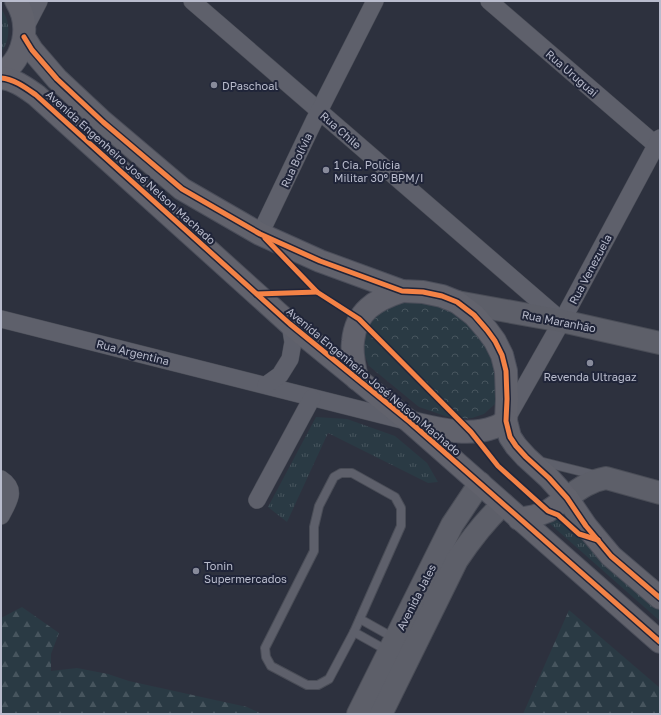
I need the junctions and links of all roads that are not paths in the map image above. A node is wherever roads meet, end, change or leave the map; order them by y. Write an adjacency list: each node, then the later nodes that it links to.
1 (39, 1): 5 (street)
2 (192, 1): 8 (street, Rua Chile)
3 (375, 1): 8 (street, Rua Bolívia)
4 (489, 1): 9 (street, Rua Uruguai)
5 (23, 17): 6 (main road); 10 (main road, Avenida Engenheiro José Nelson Machado)
6 (1, 74)
7 (1, 78): 15 (main road, Avenida Engenheiro José Nelson Machado)
8 (319, 111): 10 (street, Rua Bolívia); 14 (street, Rua Chile)
9 (658, 141): 14 (street, Rua Venezuela)
10 (260, 234): 11 (main road, Avenida Engenheiro José Nelson Machado)
11 (402, 291): 12 (main road, Avenida Engenheiro José Nelson Machado); 17 (main road)
12 (457, 302): 14 (street, Rua Maranhão); 20 (main road, Avenida Engenheiro José Nelson Machado)
13 (1, 319): 18 (street, Rua Argentina)
14 (562, 321): 16 (street, Rua Maranhão); 20 (street, Rua Venezuela)
15 (290, 324): 17 (main road, Avenida Engenheiro José Nelson Machado); 18 (street)
16 (660, 343)
17 (357, 379): 21 (main road, Avenida Engenheiro José Nelson Machado)
18 (266, 385): 19 (street, Rua Argentina)
19 (312, 398): 21 (street, Rua Argentina); 28 (street)
20 (506, 421): 21 (main road); 22 (main road, Avenida Engenheiro José Nelson Machado)
21 (410, 422): 25 (main road, Avenida Engenheiro José Nelson Machado)
22 (526, 458): 23 (lane); 27 (main road, Avenida Engenheiro José Nelson Machado)
23 (606, 478): 26 (street); 27 (street)
24 (1, 479): 30 (street)
25 (480, 483): 29 (main road, Avenida Engenheiro José Nelson Machado); 36 (street, Avenida Jales)
26 (660, 493)
27 (567, 498): 31 (main road); 32 (main road, Avenida Engenheiro José Nelson Machado)
28 (257, 500)
29 (503, 504): 31 (main road, Avenida Engenheiro José Nelson Machado); 38 (street, Avenida Jales)
30 (1, 516)
31 (519, 519): 35 (main road, Avenida Engenheiro José Nelson Machado)
32 (660, 598)
33 (360, 619): 34 (lane); 34 (lane); 36 (lane)
34 (354, 632): 36 (lane)
35 (660, 642)
36 (392, 645): 37 (street, Avenida Jales)
37 (358, 714)
38 (381, 714)

